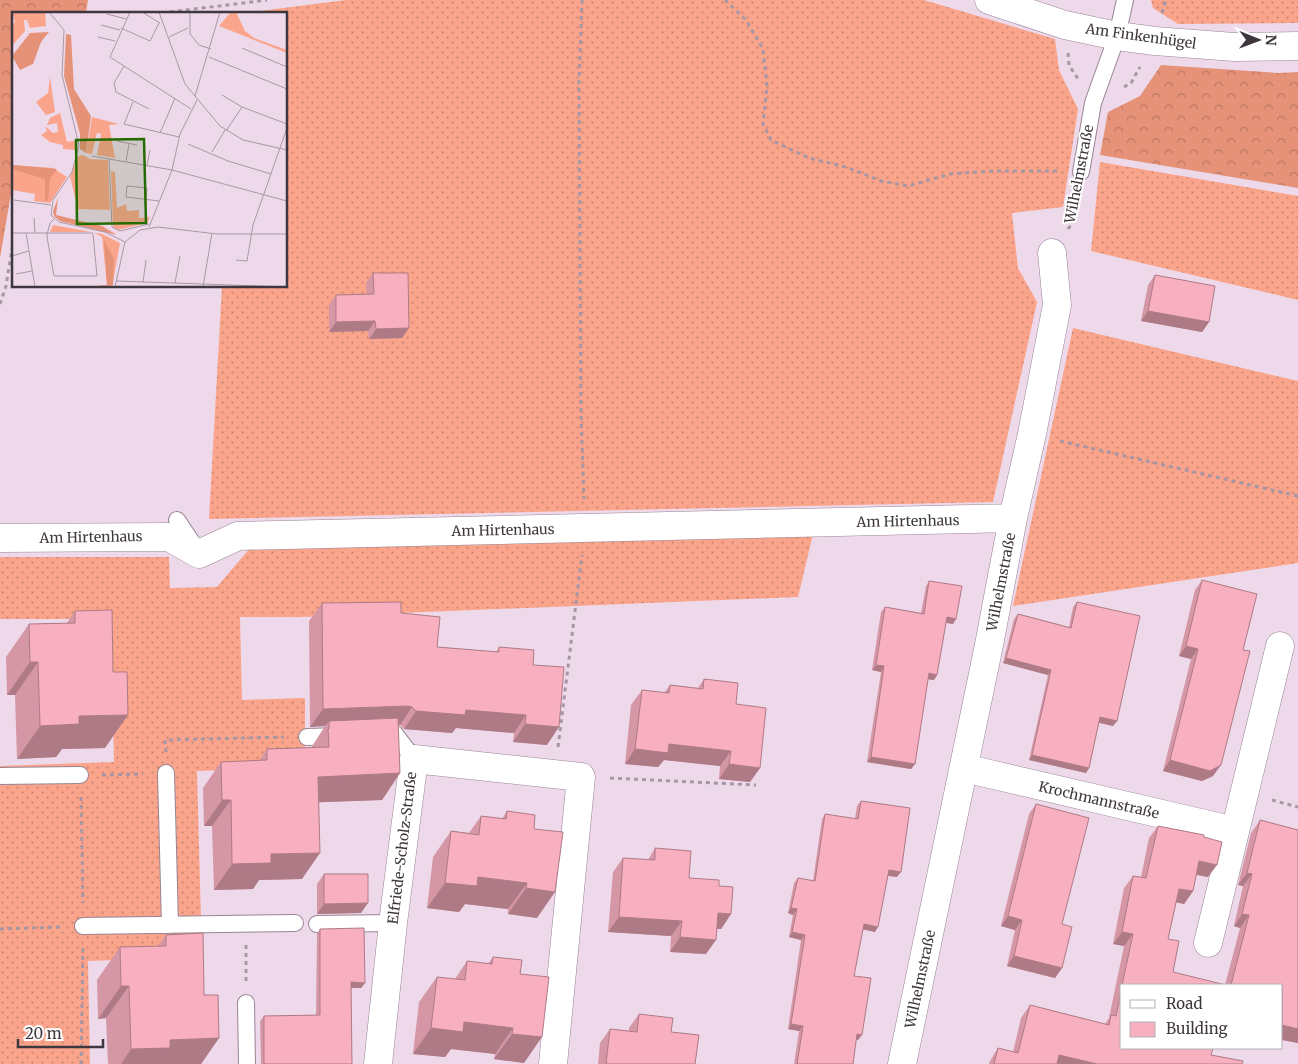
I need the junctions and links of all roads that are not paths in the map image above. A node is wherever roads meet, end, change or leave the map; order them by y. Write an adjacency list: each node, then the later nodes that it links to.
1 (989, 0): 3 (street, Am Finkenhügel)
2 (1125, 0): 3 (lane, Wilhelmstraße)
3 (1118, 36): 4 (street, Am Finkenhügel); 5 (lane, Wilhelmstraße)
4 (1298, 46)
5 (1081, 172)
6 (1052, 253): 7 (street, Wilhelmstraße)
7 (1013, 518): 10 (street, Am Hirtenhaus); 14 (street, Wilhelmstraße)
8 (177, 520): 10 (lane)
9 (0, 538): 10 (street, Am Hirtenhaus)
10 (199, 554)
11 (1280, 646): 18 (street)
12 (307, 737): 13 (lane)
13 (414, 759): 20 (street, Elfriede-Scholz-Straße); 28 (street, Elfriede-Scholz-Straße)
14 (964, 768): 18 (street, Krochmannstraße); 29 (street, Wilhelmstraße)
15 (166, 774): 22 (lane)
16 (80, 775): 17 (lane)
17 (0, 776)
18 (1235, 831): 24 (street)
19 (295, 923): 22 (lane)
20 (393, 923): 21 (lane); 27 (street, Elfriede-Scholz-Straße)
21 (317, 924)
22 (170, 925): 23 (lane)
23 (83, 926)
24 (1208, 943)
25 (246, 1003): 26 (lane)
26 (247, 1064)
27 (378, 1064)
28 (553, 1064)
29 (902, 1064)

